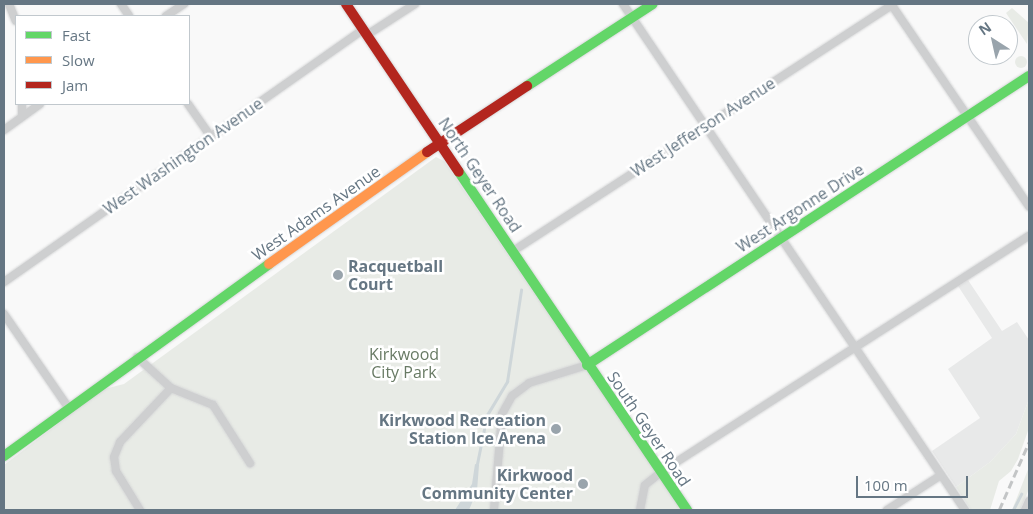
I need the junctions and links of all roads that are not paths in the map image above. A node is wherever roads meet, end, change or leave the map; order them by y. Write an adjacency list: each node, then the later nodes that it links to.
1 (9, 4): 12 (street)
2 (120, 4): 9 (street)
3 (184, 4): 10 (street)
4 (346, 4): 13 (street, North Geyer Road)
5 (415, 4): 13 (street, West Washington Avenue)
6 (623, 4): 11 (street)
7 (653, 4): 11 (street, West Adams Avenue)
8 (892, 4): 19 (street); 20 (street, West Jefferson Avenue)
9 (128, 15)
10 (168, 15)
11 (632, 18): 20 (street); 23 (street, West Adams Avenue)
12 (15, 19)
13 (365, 32): 22 (street, West Washington Avenue); 23 (street, North Geyer Road)
14 (1029, 76): 19 (street, West Argonne Drive)
15 (22, 105): 18 (street)
16 (38, 105): 18 (street)
17 (189, 105): 22 (street)
18 (22, 116): 21 (street)
19 (967, 116): 24 (street); 26 (street, West Argonne Drive)
20 (705, 126): 26 (street); 27 (street, West Jefferson Avenue)
21 (4, 130)
22 (211, 138): 28 (street, West Washington Avenue)
23 (440, 143): 27 (street, North Geyer Road); 31 (street, West Adams Avenue)
24 (1029, 206)
25 (1029, 236): 30 (street)
26 (782, 238): 30 (street); 32 (street, West Argonne Drive)
27 (513, 251): 32 (street, North Geyer Road)
28 (4, 282)
29 (4, 314): 34 (street)
30 (856, 347): 37 (street); 38 (street)
31 (138, 358): 33 (street); 34 (street, West Adams Avenue)
32 (587, 365): 37 (street, South Geyer Road); 41 (street)
33 (171, 388): 36 (street); 40 (street)
34 (68, 407): 35 (street, West Adams Avenue)
35 (4, 456)
36 (250, 463)
37 (660, 472): 42 (street); 43 (street, South Geyer Road)
38 (941, 475): 44 (street); 45 (street)
39 (1029, 501): 46 (street)
40 (140, 510)
41 (494, 510)
42 (640, 510)
43 (687, 510)
44 (887, 510)
45 (965, 510)
46 (1025, 510)

